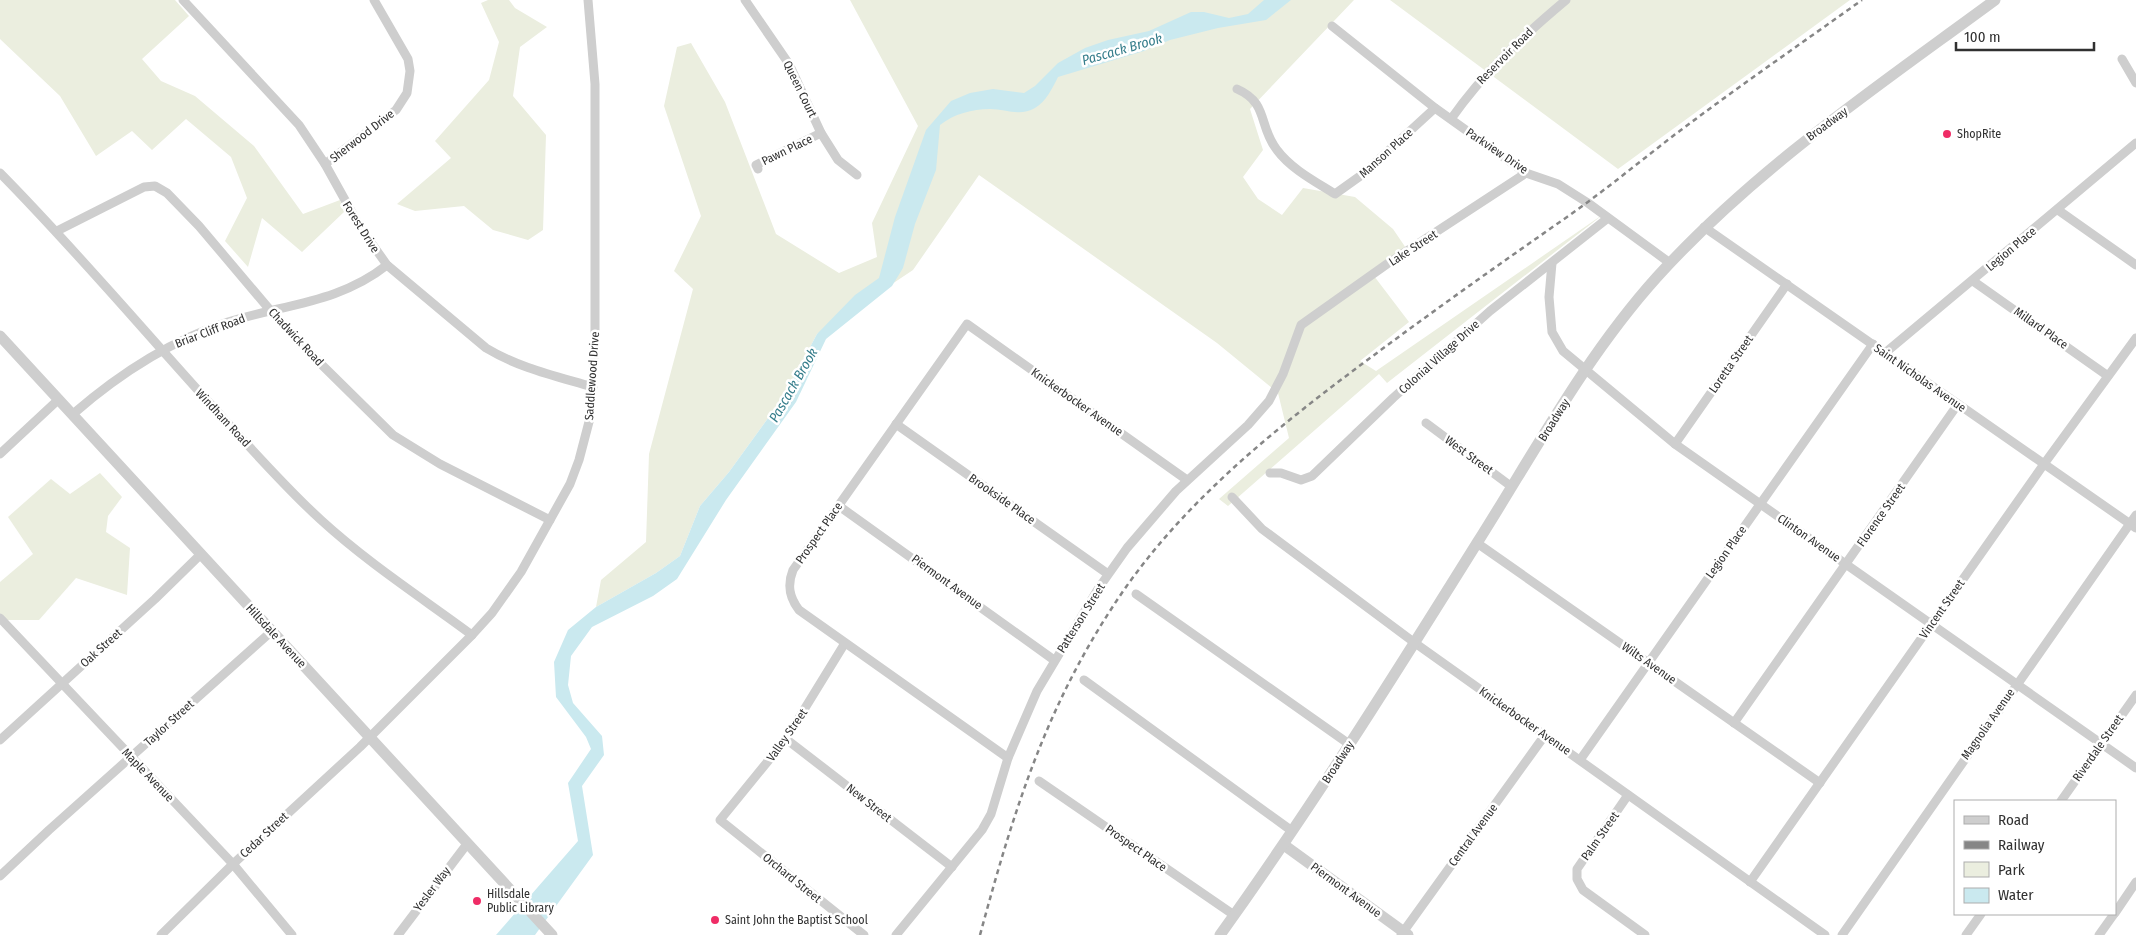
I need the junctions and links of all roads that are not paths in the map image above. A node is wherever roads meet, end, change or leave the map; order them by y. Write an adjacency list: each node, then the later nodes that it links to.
1 (183, 0): 15 (street, Forest Drive)
2 (376, 0): 15 (street, Sherwood Drive)
3 (588, 0): 40 (street, Saddlewood Drive)
4 (745, 0): 13 (street, Queen Court)
5 (1566, 0): 12 (street, Reservoir Road)
6 (1995, 0): 22 (street, Broadway)
7 (1332, 26): 11 (street, Parkview Drive)
8 (2122, 59): 9 (street)
9 (2136, 83)
10 (1237, 89): 11 (street, Manson Place)
11 (1435, 108): 12 (street, Parkview Drive)
12 (1451, 119): 18 (street, Parkview Drive)
13 (821, 133): 16 (street, Pawn Place); 19 (street, Queen Court)
14 (2136, 142): 20 (street, Legion Place)
15 (325, 164): 26 (street, Forest Drive)
16 (758, 168)
17 (0, 173): 23 (street, Windham Road)
18 (1526, 173): 21 (street, Parkview Drive); 32 (street, Lake Street)
19 (858, 176)
20 (2058, 210): 27 (street); 28 (street, Legion Place)
21 (1608, 218): 24 (street, Colonial Village Drive); 25 (street, Parkview Drive)
22 (1704, 227): 25 (street, Broadway); 29 (street, Saint Nicholas Avenue)
23 (57, 231): 30 (street, Chadwick Road); 36 (street, Windham Road)
24 (1552, 263): 38 (street, Clinton Avenue); 49 (street, Colonial Village Drive)
25 (1670, 263): 38 (street, Broadway)
26 (387, 265): 30 (street, Briar Cliff Road); 40 (street, Forest Drive)
27 (2136, 265)
28 (1972, 281): 37 (street, Legion Place); 39 (street, Millard Place)
29 (1787, 284): 35 (street, Saint Nicholas Avenue); 46 (street, Loretta Street)
30 (270, 310): 36 (street, Briar Cliff Road); 56 (street, Chadwick Road)
31 (967, 324): 45 (street, Prospect Place); 50 (street, Knickerbocker Avenue)
32 (1301, 325): 50 (street, Patterson Street)
33 (0, 336): 41 (street, Hillsdale Avenue)
34 (2136, 338): 39 (street, Vincent Street)
35 (1872, 344): 37 (street, Saint Nicholas Avenue); 53 (street, Legion Place)
36 (161, 351): 43 (street, Briar Cliff Road); 66 (street, Windham Road)
37 (1885, 353): 42 (street, Saint Nicholas Avenue)
38 (1586, 368): 46 (street, Clinton Avenue); 51 (street, Broadway)
39 (2108, 376): 48 (street, Vincent Street)
40 (593, 387): 56 (street, Saddlewood Drive)
41 (59, 399): 43 (street, Hillsdale Avenue); 47 (street)
42 (1958, 404): 48 (street, Saint Nicholas Avenue); 60 (street, Florence Street)
43 (73, 414): 59 (street, Hillsdale Avenue)
44 (1426, 423): 51 (street, West Street)
45 (896, 424): 54 (street, Prospect Place); 61 (street, Brookside Place)
46 (1675, 444): 53 (street, Clinton Avenue)
47 (0, 454)
48 (2044, 464): 57 (street, Saint Nicholas Avenue); 64 (street, Vincent Street)
49 (1270, 473)
50 (1187, 480): 61 (street, Patterson Street)
51 (1512, 487): 58 (street, Broadway)
52 (1232, 497): 68 (street, Knickerbocker Avenue)
53 (1760, 504): 60 (street, Clinton Avenue); 70 (street, Legion Place)
54 (839, 506): 67 (street, Prospect Place); 69 (street, Piermont Avenue)
55 (2136, 515): 57 (street, Magnolia Avenue)
56 (550, 520): 66 (street, Saddlewood Drive)
57 (2133, 526): 73 (street, Magnolia Avenue)
58 (1477, 543): 68 (street, Broadway); 70 (street, Wilts Avenue)
59 (201, 554): 65 (street, Hillsdale Avenue); 72 (street, Oak Street)
60 (1846, 564): 64 (street, Clinton Avenue); 75 (street, Florence Street)
61 (1108, 574): 69 (street, Patterson Street)
62 (1136, 594): 80 (street)
63 (0, 618): 72 (street, Maple Avenue)
64 (1932, 624): 73 (street, Clinton Avenue); 87 (street, Vincent Street)
65 (272, 631): 77 (street, Hillsdale Avenue); 82 (street, Taylor Street)
66 (472, 635): 77 (street, Saddlewood Drive)
67 (845, 643): 78 (street, Valley Street); 83 (street, Prospect Place)
68 (1415, 643): 76 (street, Knickerbocker Avenue); 80 (street, Broadway)
69 (1054, 660): 83 (street, Patterson Street)
70 (1649, 663): 75 (street, Wilts Avenue); 84 (street, Legion Place)
71 (1084, 680): 91 (street)
72 (61, 684): 79 (street, Oak Street); 82 (street, Maple Avenue)
73 (2016, 684): 81 (street, Clinton Avenue); 113 (street, Magnolia Avenue)
74 (2136, 695): 81 (street, Riverdale Street)
75 (1734, 723): 87 (street, Wilts Avenue)
76 (1544, 735): 84 (street, Knickerbocker Avenue); 104 (street, Central Avenue)
77 (370, 738): 92 (street, Hillsdale Avenue); 94 (street, Cedar Street)
78 (786, 739): 90 (street, Valley Street); 95 (street, New Street)
79 (0, 740)
80 (1349, 744): 91 (street, Broadway)
81 (2101, 744): 85 (street, Clinton Avenue); 89 (street, Riverdale Street)
82 (131, 757): 94 (street, Maple Avenue); 96 (street, Taylor Street)
83 (1008, 758): 95 (street, Patterson Street)
84 (1580, 760): 88 (street, Knickerbocker Avenue)
85 (2136, 768)
86 (1039, 781): 100 (street, Prospect Place)
87 (1820, 783): 97 (street, Vincent Street)
88 (1628, 795): 97 (street, Knickerbocker Avenue); 111 (street, Palm Street)
89 (2062, 800)
90 (720, 820): 108 (street, Orchard Street)
91 (1292, 831): 93 (street, Broadway)
92 (467, 844): 103 (street, Hillsdale Avenue); 107 (street, Yesler Way)
93 (1284, 845): 100 (street, Broadway); 104 (street, Piermont Avenue)
94 (233, 864): 105 (street, Cedar Street); 106 (street, Maple Avenue)
95 (952, 867): 109 (street, Patterson Street)
96 (2, 871)
97 (1750, 882): 112 (street, Knickerbocker Avenue)
98 (2136, 882): 99 (street)
99 (2116, 910)
100 (1234, 915): 110 (street, Broadway)
101 (1980, 915): 114 (street)
102 (2113, 915): 115 (street)
103 (550, 933)
104 (1405, 934)
105 (161, 935)
106 (292, 935)
107 (398, 935)
108 (864, 935)
109 (896, 935)
110 (1220, 935)
111 (1644, 935)
112 (1825, 935)
113 (1842, 935)
114 (1966, 935)
115 (2099, 935)

